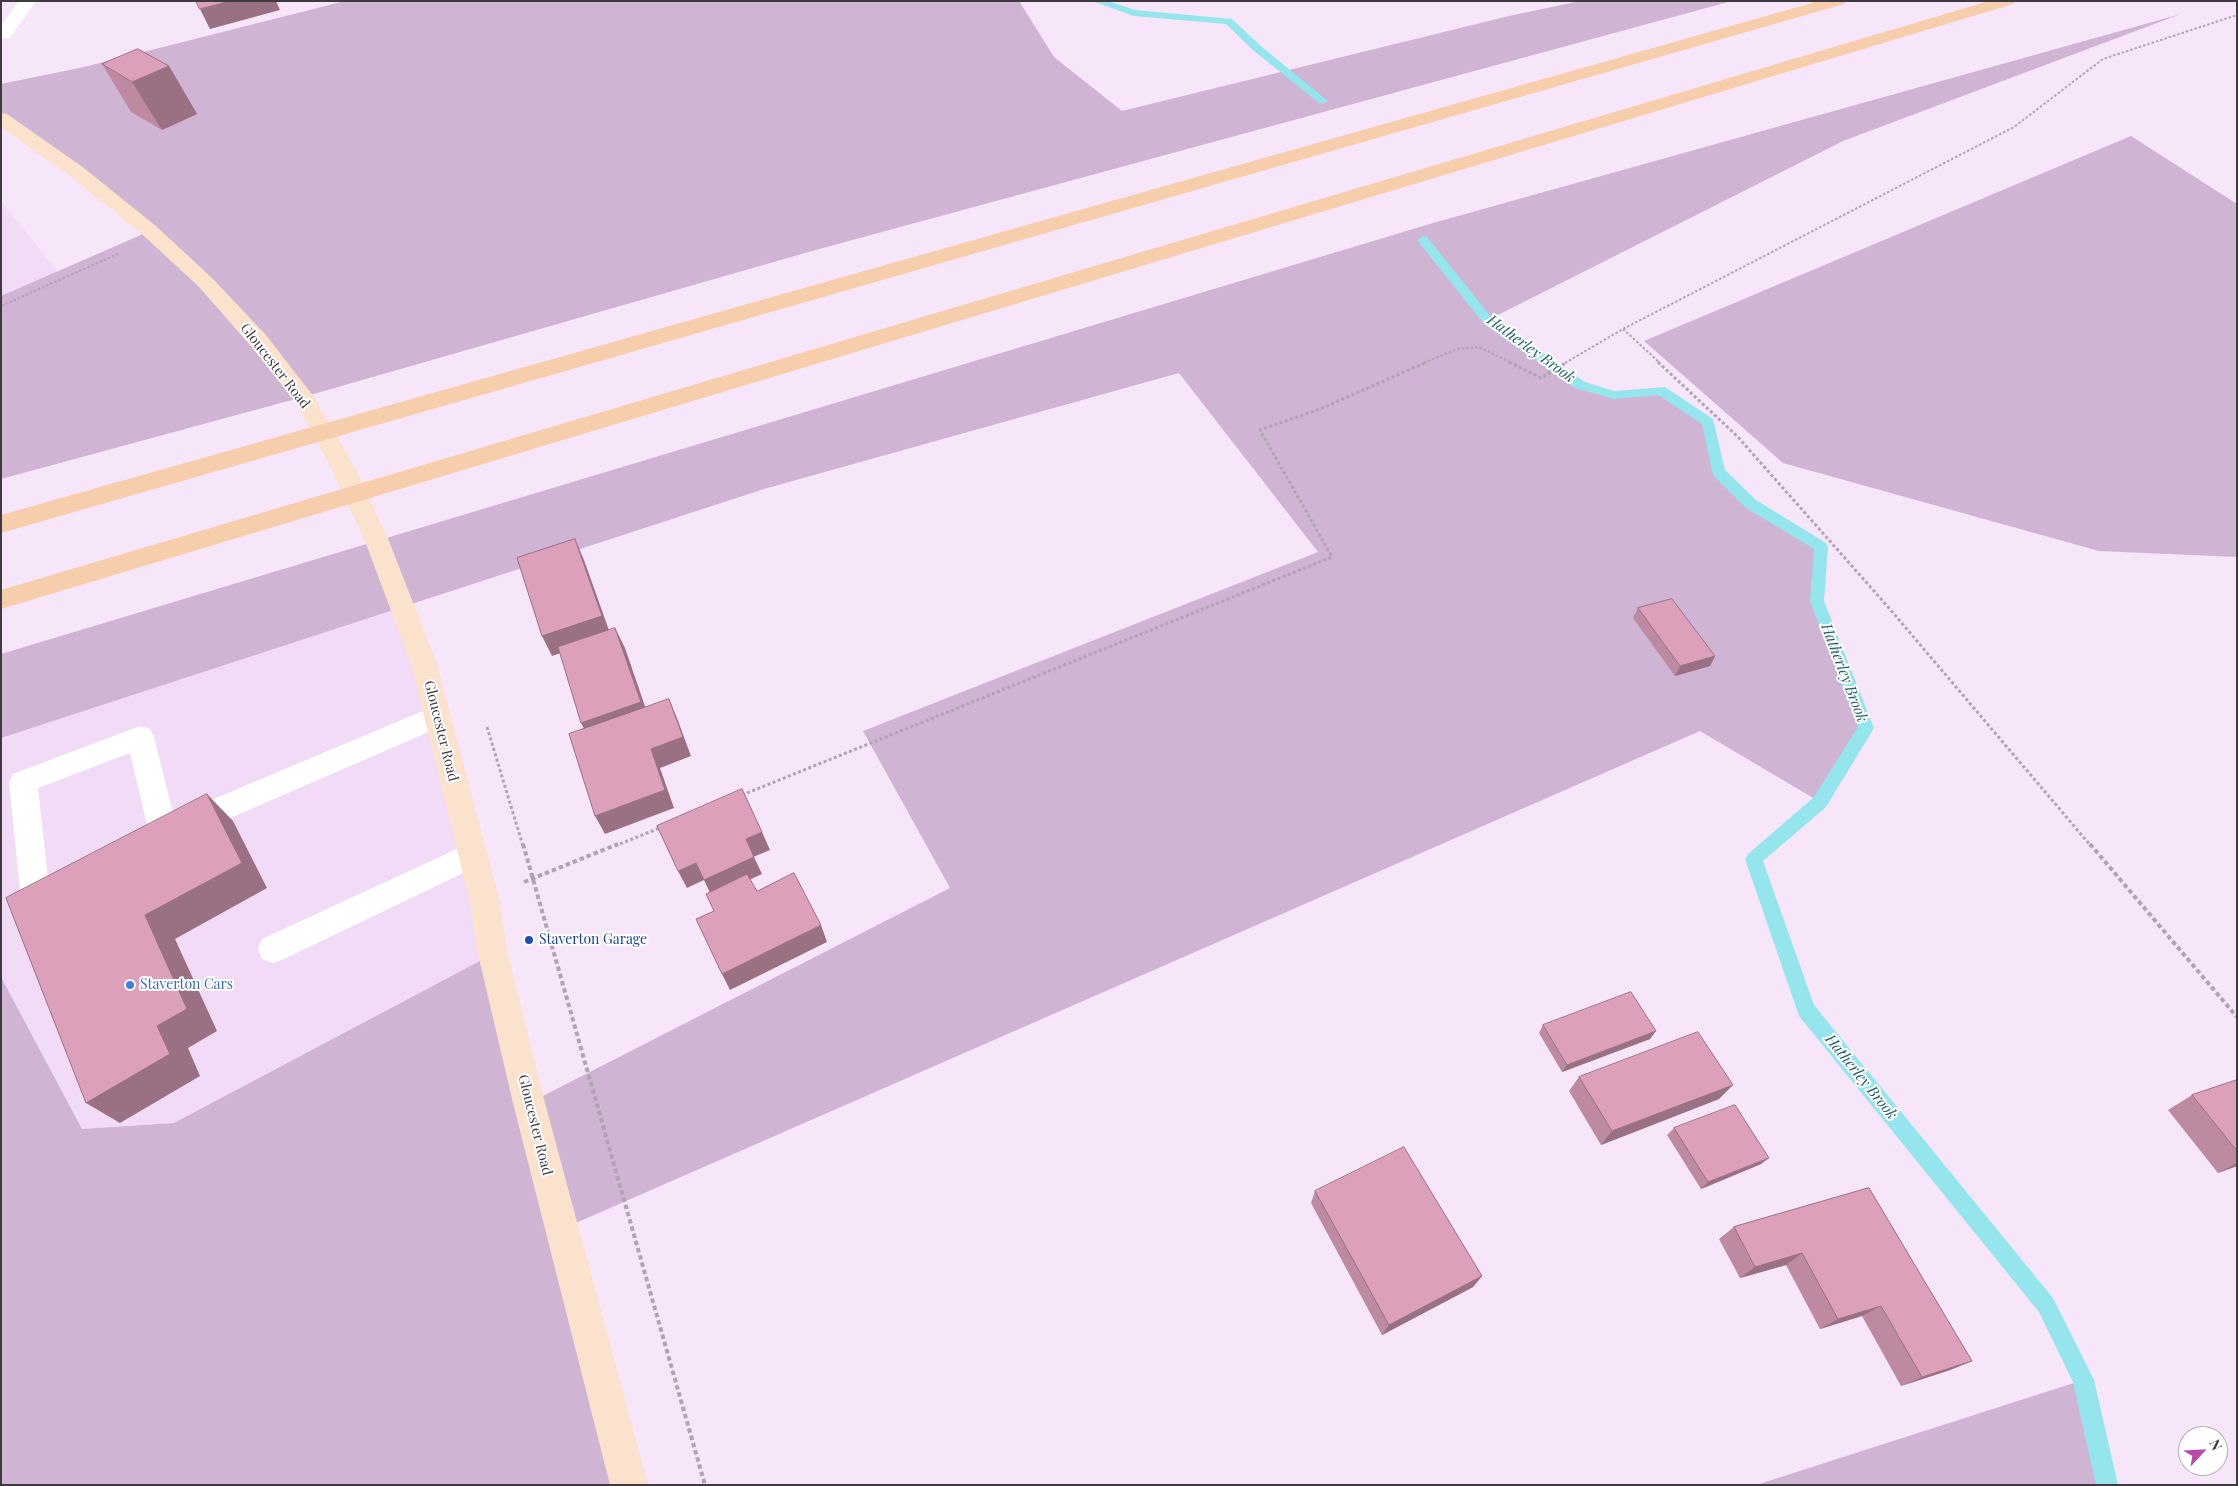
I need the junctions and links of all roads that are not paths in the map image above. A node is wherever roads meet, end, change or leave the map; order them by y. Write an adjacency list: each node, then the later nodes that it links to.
1 (28, 1): 4 (lane)
2 (1838, 1): 6 (highway)
3 (2007, 1): 7 (highway)
4 (4, 34)
5 (1, 118): 8 (main road, Gloucester Road)
6 (1, 524)
7 (1, 600)
8 (437, 716): 9 (lane); 11 (main road, Gloucester Road)
9 (163, 833): 10 (lane); 12 (lane)
10 (138, 846)
11 (472, 855): 13 (lane); 14 (main road, Gloucester Road)
12 (79, 877)
13 (273, 949)
14 (629, 1485)

